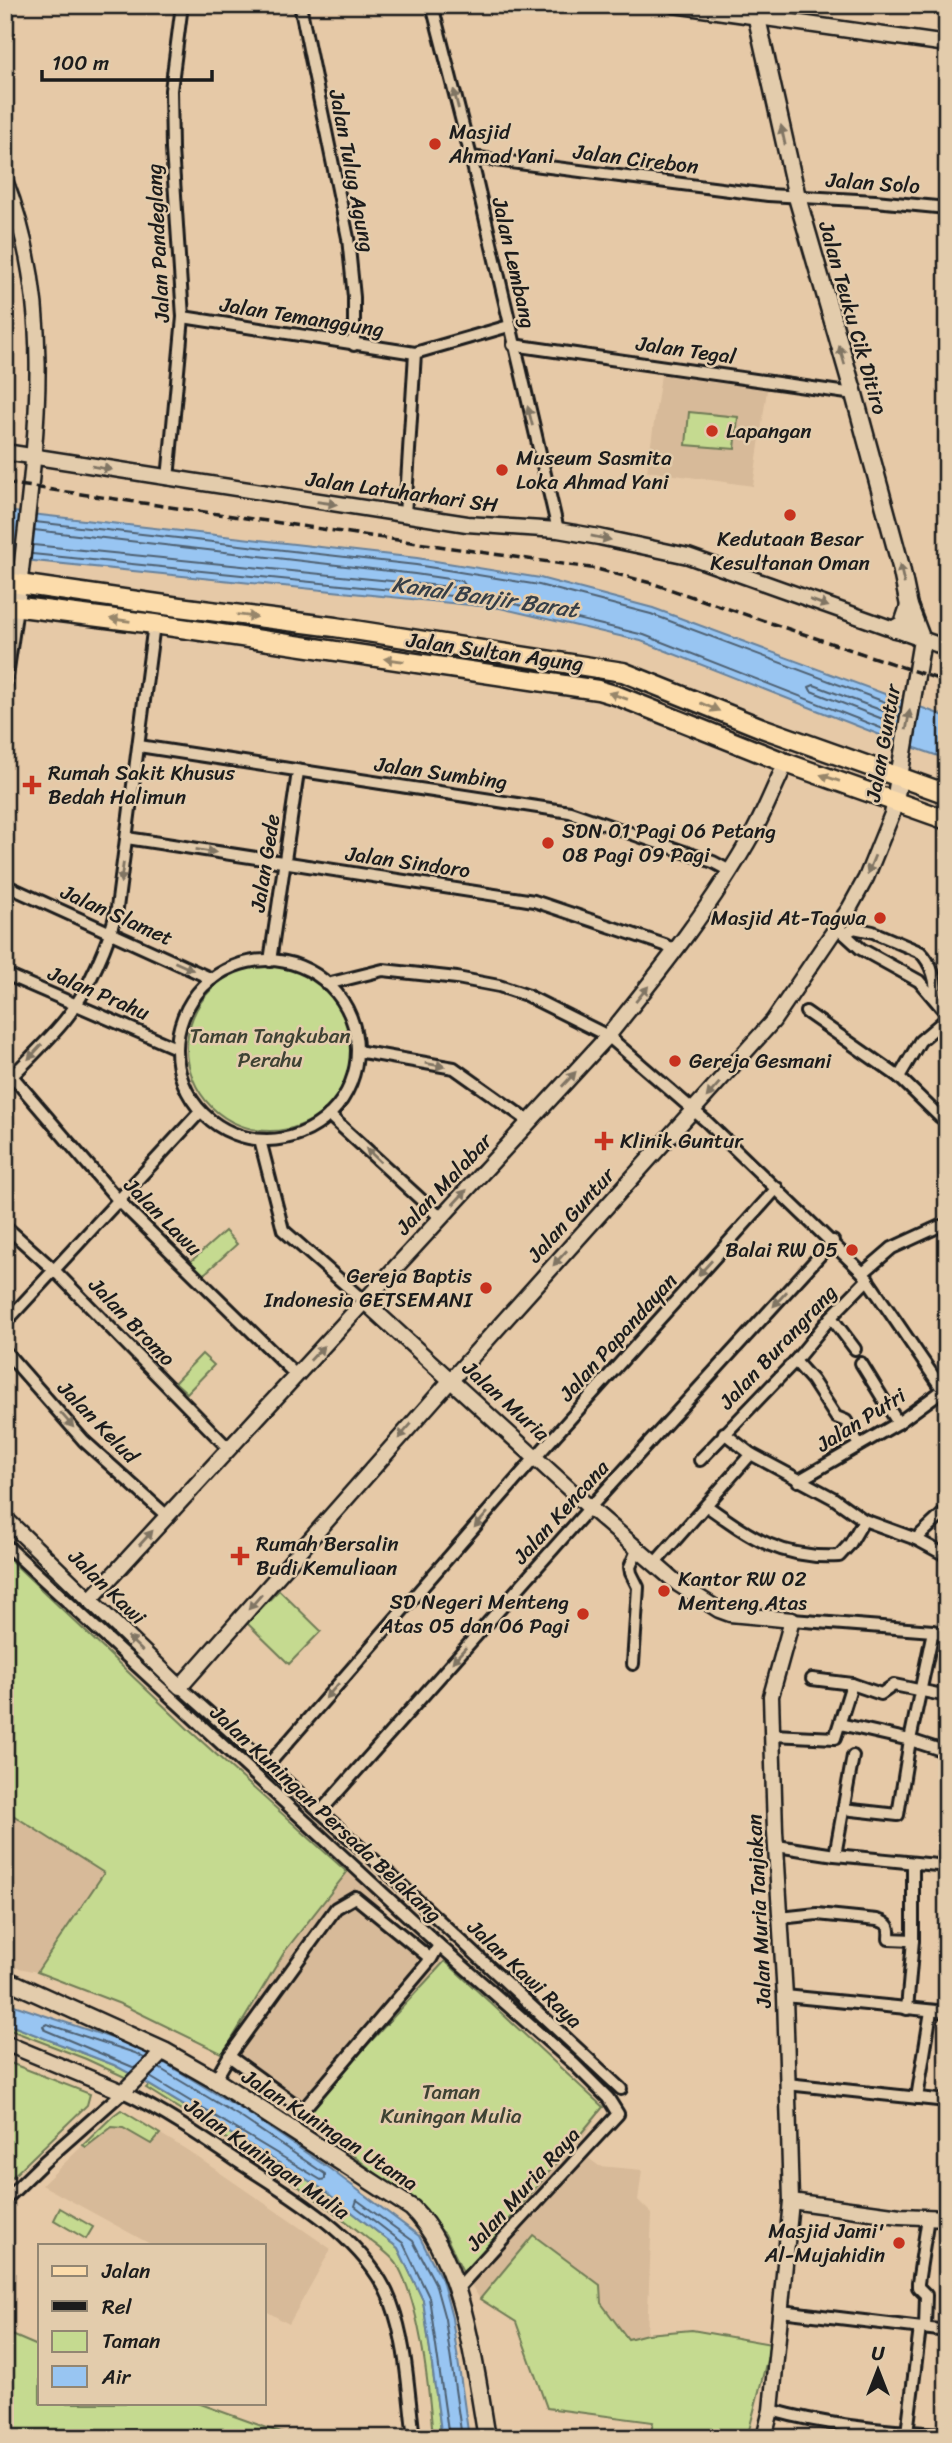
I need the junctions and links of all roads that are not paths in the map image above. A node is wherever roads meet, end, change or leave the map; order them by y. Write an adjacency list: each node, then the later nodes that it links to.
1 (182, 5): 11 (street, Jalan Pandeglang)
2 (300, 5): 13 (street, Jalan Tulug Agung)
3 (432, 5): 7 (street, Jalan Lembang, one-way to 3)
4 (674, 5): 5 (street)
5 (756, 11): 6 (street); 9 (main road, Jalan Teuku Cik Ditiro, one-way to 5)
6 (947, 44)
7 (471, 157): 9 (street, Jalan Cirebon); 12 (street, Jalan Lembang)
8 (5, 180): 18 (street)
9 (797, 197): 10 (street, Jalan Solo); 16 (main road, Jalan Teuku Cik Ditiro, one-way to 9)
10 (947, 208)
11 (183, 317): 13 (street, Jalan Temanggung); 19 (street, Jalan Pandeglang)
12 (509, 326): 14 (street, Jalan Lembang); 15 (street)
13 (354, 345): 15 (street, Jalan Temanggung)
14 (513, 345): 16 (street, Jalan Tegal); 21 (street, Jalan Lembang, one-way to 14)
15 (415, 353): 20 (street)
16 (853, 394): 24 (main road, Jalan Teuku Cik Ditiro, one-way to 16)
17 (5, 452): 18 (street, Jalan Latuharhari SH)
18 (35, 456): 19 (street, Jalan Latuharhari SH, one-way to 19); 22 (street)
19 (167, 479): 20 (street, Jalan Latuharhari SH, one-way to 20)
20 (405, 515): 21 (street, Jalan Latuharhari SH)
21 (558, 530): 28 (street, Jalan Latuharhari SH, one-way to 28)
22 (15, 580): 23 (street); 25 (main road, Jalan Sultan Agung)
23 (11, 606): 26 (main road, Jalan Sultan Agung, one-way to 23); 31 (street)
24 (909, 606): 28 (main road); 29 (main road, Jalan Teuku Cik Ditiro)
25 (187, 608): 27 (main road); 33 (main road, Jalan Sultan Agung, one-way to 33)
26 (154, 624): 27 (main road, Jalan Sultan Agung); 34 (street)
27 (184, 629): 35 (main road, Jalan Sultan Agung, one-way to 27)
28 (894, 629): 29 (street, Jalan Latuharhari SH)
29 (922, 639): 30 (street, Jalan Latuharhari SH); 37 (main road, Jalan Guntur, one-way to 29)
30 (947, 648)
31 (7, 666): 32 (street)
32 (5, 690)
33 (762, 728): 35 (main road); 37 (main road, Jalan Sultan Agung)
34 (139, 746): 38 (street, Jalan Sumbing); 42 (street)
35 (752, 748): 36 (main road, Jalan Sultan Agung)
36 (786, 763): 40 (main road, Jalan Sultan Agung, one-way to 36); 44 (street, Jalan Malabar)
37 (900, 768): 39 (main road, Jalan Sultan Agung); 40 (main road, Jalan Guntur)
38 (298, 772): 43 (street, Jalan Gede); 44 (street, Jalan Sumbing)
39 (947, 794)
40 (895, 801): 41 (main road, Jalan Sultan Agung); 46 (street, Jalan Guntur, one-way to 46)
41 (947, 820)
42 (127, 838): 43 (street, Jalan Sindoro, one-way to 43); 47 (street, one-way to 47)
43 (285, 863): 48 (street, Jalan Sindoro); 49 (street, Jalan Gede)
44 (730, 871): 48 (street, Jalan Malabar)
45 (5, 885): 47 (street, Jalan Slamet)
46 (841, 931): 53 (street); 53 (street); 62 (street, Jalan Guntur, one-way to 62)
47 (111, 933): 51 (street, Jalan Slamet, one-way to 51); 54 (street)
48 (676, 951): 57 (street, Jalan Malabar, one-way to 48)
49 (270, 961): 51 (street); 52 (street)
50 (5, 974): 54 (street, Jalan Prahu)
51 (212, 979): 58 (street)
52 (327, 984): 57 (street); 59 (street)
53 (933, 997): 56 (street)
54 (76, 1004): 58 (street, Jalan Prahu); 61 (street, one-way to 61)
55 (806, 1012): 60 (street)
56 (947, 1016): 60 (street)
57 (608, 1036): 62 (street); 66 (street, Jalan Malabar, one-way to 57)
58 (176, 1048): 63 (street)
59 (357, 1051): 64 (street); 66 (street, one-way to 66)
60 (899, 1077): 65 (street)
61 (9, 1080): 69 (street, Jalan Lawu)
62 (694, 1111): 68 (street); 84 (street, Jalan Guntur, one-way to 84)
63 (200, 1112): 67 (street); 69 (street)
64 (329, 1115): 67 (street); 70 (street, one-way to 64)
65 (940, 1117)
66 (530, 1122): 70 (street, Jalan Malabar, one-way to 66)
67 (260, 1140): 76 (street, Jalan Muria)
68 (777, 1188): 73 (street); 91 (street, Jalan Papandayan, one-way to 91)
69 (119, 1201): 74 (street); 83 (street, Jalan Lawu)
70 (441, 1218): 76 (street, Jalan Malabar)
71 (5, 1226): 74 (street, Jalan Bromo)
72 (947, 1231): 75 (street, Jalan Burangrang)
73 (833, 1241): 75 (street); 95 (street, Jalan Kencana, one-way to 95)
74 (54, 1270): 78 (street); 89 (street, Jalan Bromo)
75 (866, 1276): 77 (street, Jalan Burangrang); 85 (street)
76 (365, 1302): 83 (street, Jalan Malabar, one-way to 76); 84 (street, Jalan Muria)
77 (831, 1317): 79 (street); 81 (street, Jalan Burangrang)
78 (5, 1323)
79 (855, 1349)
80 (5, 1351): 97 (street, Jalan Kelud, one-way to 97)
81 (795, 1361): 87 (street, Jalan Burangrang); 88 (street)
82 (861, 1363): 86 (street)
83 (297, 1376): 89 (street, Jalan Malabar)
84 (451, 1380): 91 (street, Jalan Muria); 112 (street, Jalan Guntur, one-way to 112)
85 (945, 1393): 86 (street, Jalan Putri)
86 (898, 1423): 88 (street, Jalan Putri)
87 (724, 1433): 90 (street, Jalan Burangrang); 92 (street)
88 (859, 1445): 93 (street, Jalan Putri)
89 (229, 1449): 97 (street, Jalan Malabar)
90 (751, 1454): 93 (street); 94 (street)
91 (536, 1457): 95 (street, Jalan Muria); 120 (street, Jalan Papandayan, one-way to 120)
92 (700, 1460)
93 (798, 1481): 99 (street)
94 (706, 1506): 99 (street); 104 (street)
95 (590, 1508): 102 (street, Jalan Muria); 122 (street, Jalan Kencana, one-way to 122)
96 (947, 1510): 100 (street)
97 (163, 1512): 105 (street, Jalan Malabar, one-way to 97)
98 (5, 1518): 105 (street, Jalan Kawi)
99 (864, 1520): 100 (street)
100 (916, 1539): 103 (street)
101 (5, 1544): 129 (street, Jalan Kuningan Persada Belakang)
102 (637, 1549): 104 (street, Jalan Muria); 109 (street)
103 (947, 1556)
104 (655, 1563): 106 (street, Jalan Muria)
105 (90, 1600): 112 (street, Jalan Kawi, one-way to 105)
106 (792, 1620): 107 (street); 116 (street, Jalan Muria Tanjakan)
107 (933, 1631): 108 (street); 113 (street)
108 (947, 1634)
109 (633, 1664)
110 (812, 1679): 111 (street)
111 (852, 1684): 113 (street); 115 (street)
112 (180, 1687): 120 (street)
113 (922, 1691): 114 (street); 117 (street)
114 (947, 1696)
115 (840, 1724): 116 (street); 117 (street)
116 (773, 1735): 123 (street, Jalan Muria Tanjakan)
117 (910, 1740): 118 (street); 121 (street)
118 (947, 1752)
119 (853, 1756): 121 (street)
120 (268, 1765): 122 (street)
121 (843, 1809): 125 (street)
122 (320, 1812): 124 (street)
123 (777, 1846): 125 (street); 133 (street, Jalan Muria Tanjakan)
124 (362, 1849)
125 (835, 1855): 127 (street)
126 (372, 1858): 148 (street, Jalan Kawi Raya)
127 (913, 1864): 128 (street); 134 (street)
128 (947, 1866)
129 (372, 1884): 130 (street); 131 (street, Jalan Kuningan Persada Belakang)
130 (355, 1897): 132 (street); 144 (street)
131 (390, 1900): 132 (street); 135 (street, Jalan Kuningan Persada Belakang)
132 (376, 1914): 136 (street)
133 (780, 1918): 134 (street); 138 (street, Jalan Muria Tanjakan)
134 (913, 1940): 139 (street)
135 (439, 1945): 136 (street); 148 (street, Jalan Kuningan Persada Belakang)
136 (431, 1959): 151 (street)
137 (5, 1979): 143 (main road, Jalan Kuningan Utama)
138 (785, 1996): 139 (street); 146 (street, Jalan Muria Tanjakan)
139 (907, 2009): 140 (street)
140 (931, 2011): 141 (street); 149 (street)
141 (947, 2012)
142 (5, 2043): 147 (street, Jalan Kuningan Mulia)
143 (161, 2054): 145 (main road, Jalan Kuningan Utama); 147 (street)
144 (229, 2056): 145 (street); 151 (street)
145 (215, 2080): 153 (main road, Jalan Kuningan Utama)
146 (787, 2084): 149 (street); 155 (street, Jalan Muria Tanjakan)
147 (129, 2087): 154 (street); 166 (street, Jalan Kuningan Mulia)
148 (608, 2098): 152 (street, Jalan Kuningan Persada Belakang)
149 (918, 2098): 150 (street)
150 (947, 2101)
151 (303, 2110): 153 (street)
152 (618, 2113): 158 (street, Jalan Muria Raya)
153 (288, 2128): 158 (main road, Jalan Kuningan Utama)
154 (5, 2200)
155 (791, 2201): 156 (street); 159 (street, Jalan Muria Tanjakan)
156 (928, 2217): 157 (street); 160 (street)
157 (947, 2218)
158 (457, 2289): 167 (main road, Jalan Kuningan Utama)
159 (781, 2311): 160 (street); 162 (street, Jalan Muria Tanjakan)
160 (923, 2328): 161 (street); 163 (street)
161 (947, 2331)
162 (771, 2410): 165 (street); 168 (street, Jalan Muria Tanjakan)
163 (906, 2433): 164 (street); 165 (street)
164 (947, 2434)
165 (892, 2435)
166 (414, 2438)
167 (487, 2438)
168 (765, 2438)

